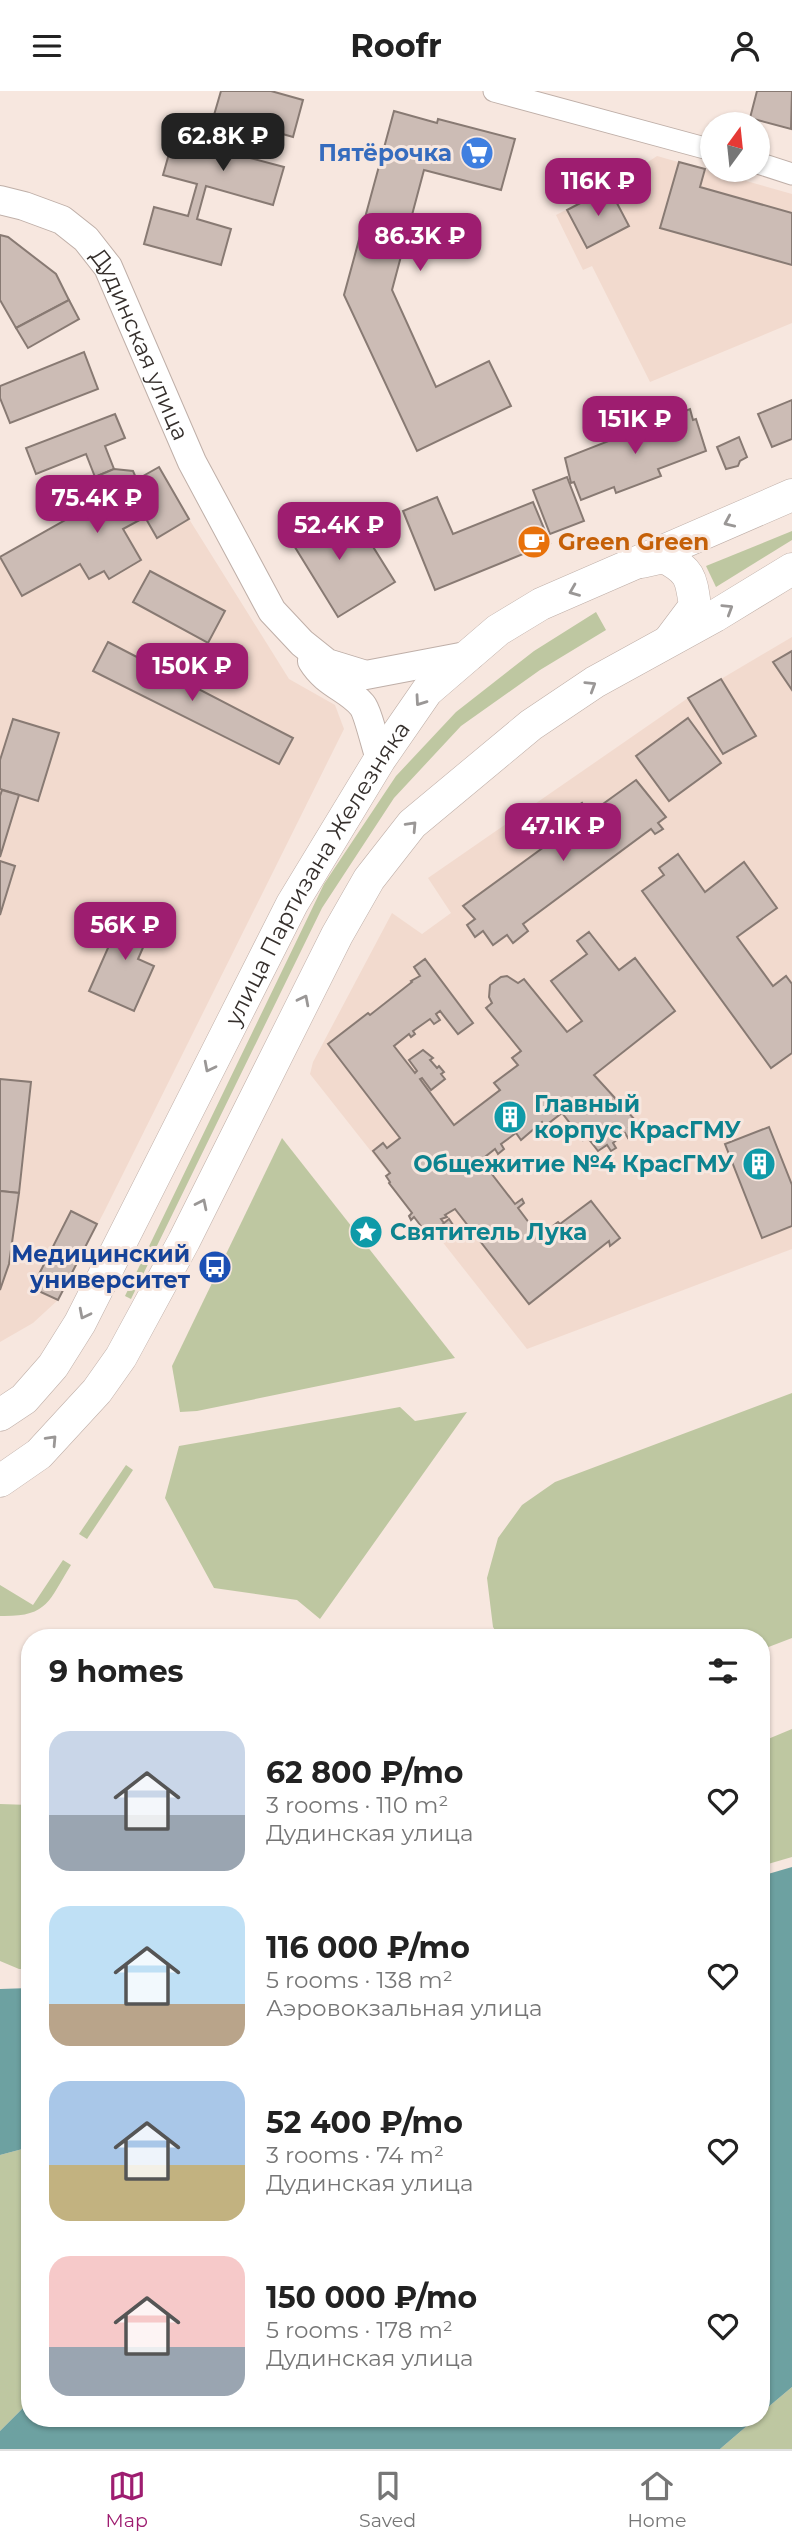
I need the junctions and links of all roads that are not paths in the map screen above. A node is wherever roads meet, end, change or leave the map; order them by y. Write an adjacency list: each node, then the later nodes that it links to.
1 (494, 91): 2 (street)
2 (700, 147)
3 (770, 167): 4 (street)
4 (792, 174)
5 (0, 200): 9 (street, Дудинская улица)
6 (792, 495): 7 (main road, улица Партизана Железняка, one-way to 7)
7 (636, 563): 10 (main road); 11 (main road, улица Партизана Железняка, one-way to 11)
8 (792, 569): 10 (main road, улица Партизана Железняка, one-way to 8)
9 (302, 643): 11 (street); 12 (street)
10 (669, 643): 14 (main road, улица Партизана Железняка, one-way to 10)
11 (471, 655): 12 (main road, улица Партизана Железняка, one-way to 12)
12 (380, 759): 13 (main road, улица Партизана Железняка, one-way to 13)
13 (0, 1415)
14 (0, 1481)

